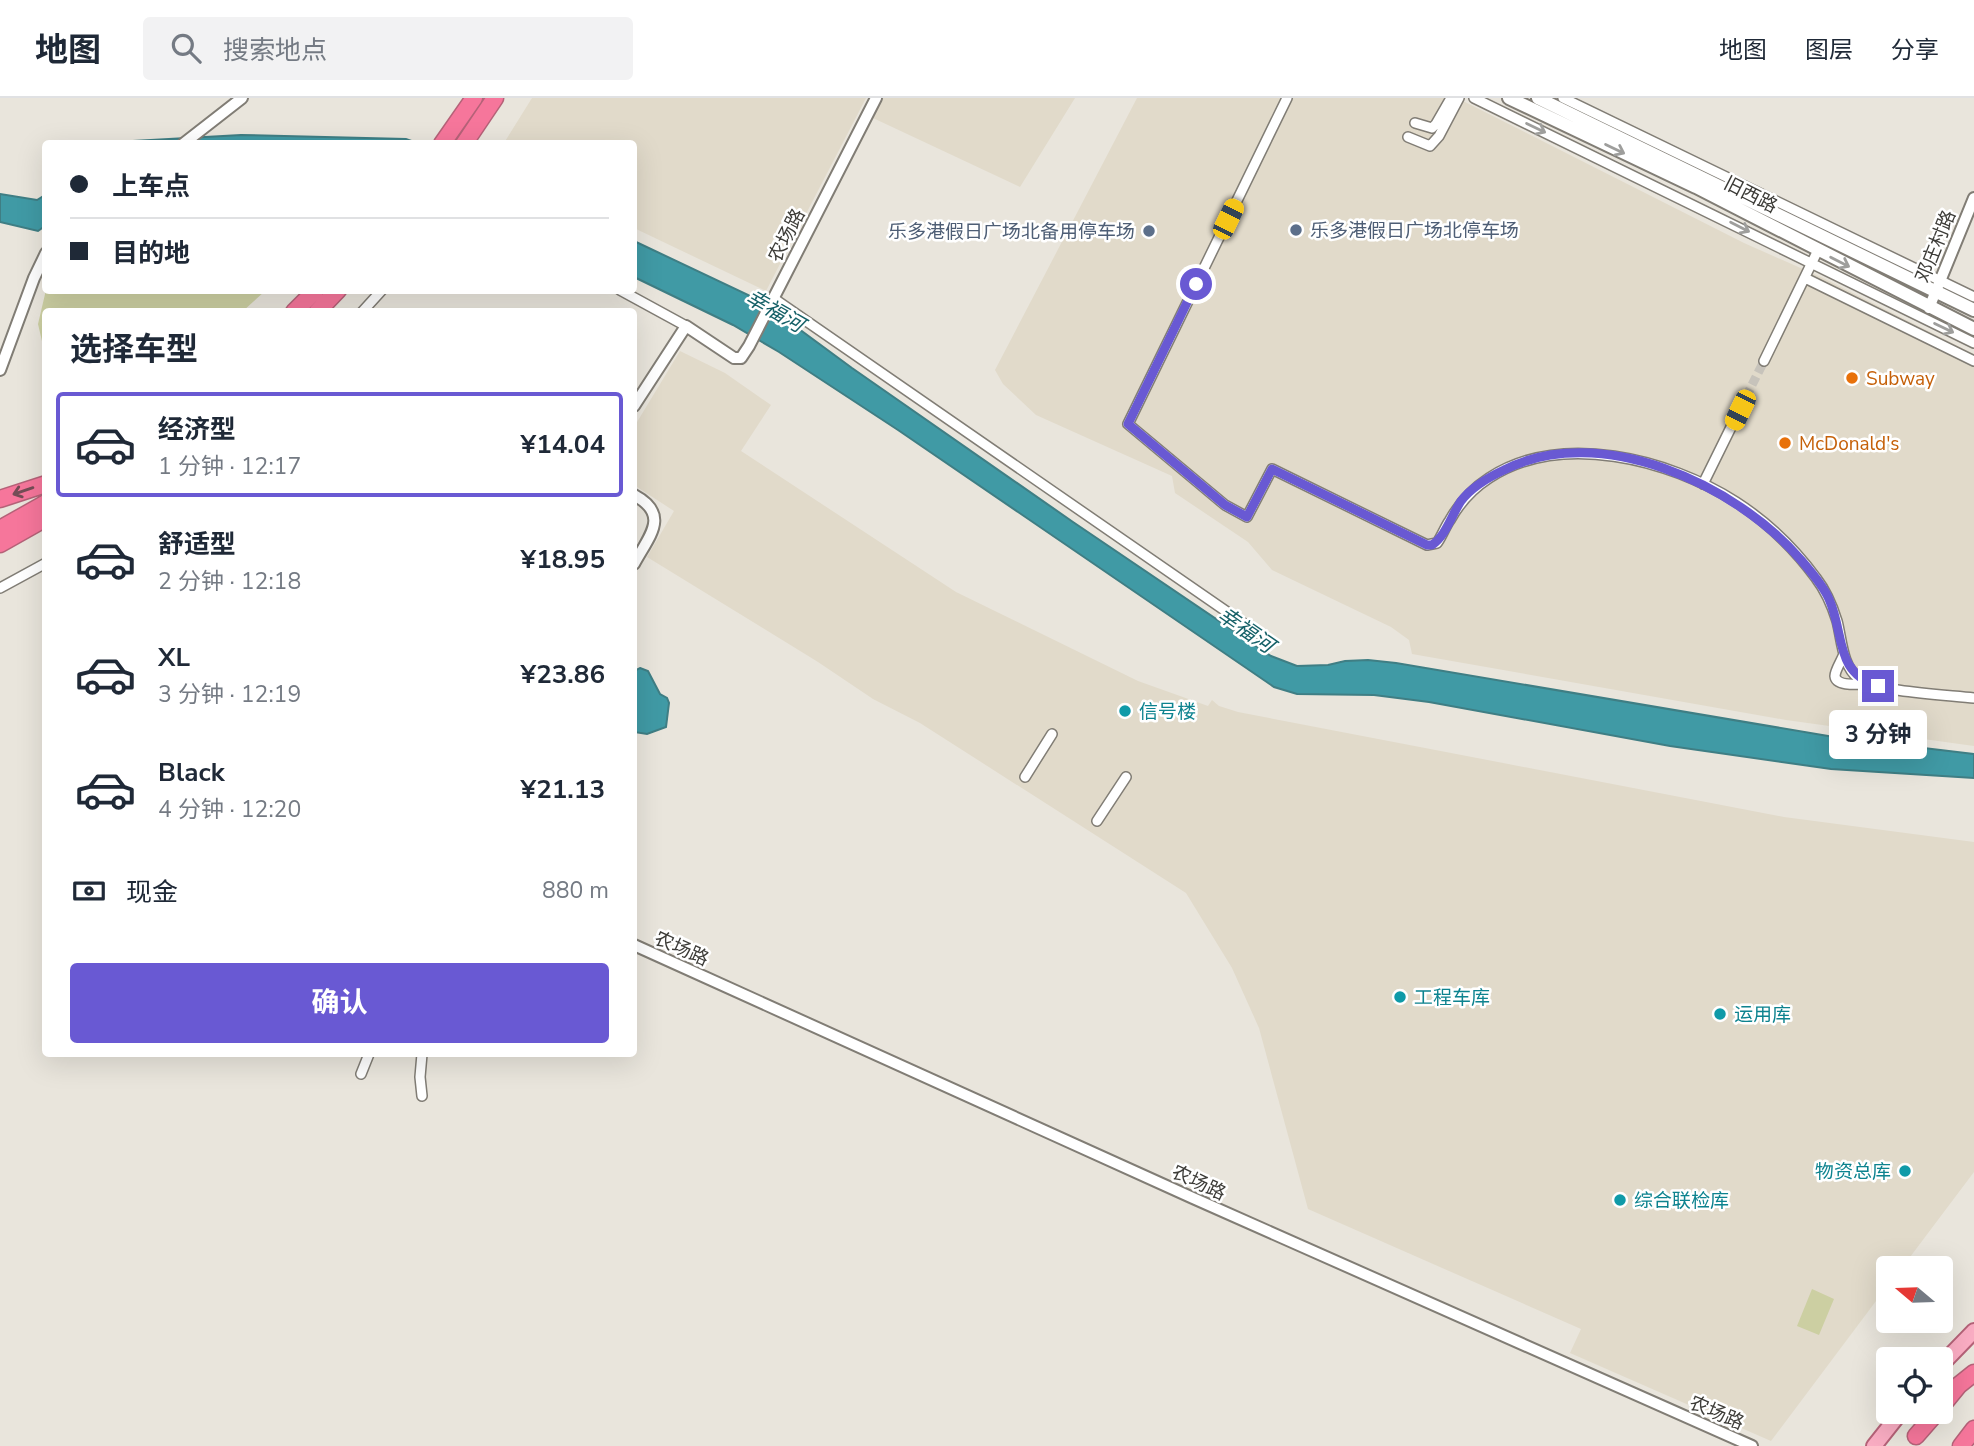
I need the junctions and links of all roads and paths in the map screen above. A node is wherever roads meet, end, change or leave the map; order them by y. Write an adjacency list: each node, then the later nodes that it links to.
1 (242, 98): 15 (street)
2 (474, 98): 14 (highway)
3 (495, 98): 14 (highway)
4 (876, 98): 27 (street, 农场路)
5 (1287, 98): 41 (street)
6 (1451, 98): 12 (street)
7 (1459, 98): 13 (street)
8 (1474, 98): 19 (street, one-way to 19)
9 (1509, 98): 17 (main road, 旧西路, one-way to 17)
10 (1538, 98): 21 (main road, 旧西路)
11 (1563, 98): 21 (street)
12 (1415, 123)
13 (1408, 137)
14 (456, 139)
15 (188, 140)
16 (1974, 198): 21 (street, 邓庄村路)
17 (1818, 250): 19 (street); 31 (main road, 旧西路, one-way to 31)
18 (42, 261): 38 (street)
19 (1812, 264): 20 (street); 35 (street, one-way to 35)
20 (1805, 278): 36 (street); 37 (street)
21 (1938, 286): 26 (street); 31 (street, 邓庄村路); 32 (main road, 旧西路)
22 (312, 294): 28 (highway)
23 (334, 294): 29 (highway)
24 (378, 294): 30 (street)
25 (627, 294): 33 (street)
26 (1974, 297)
27 (772, 300): 33 (street, 农场路); 52 (street)
28 (298, 308)
29 (321, 308)
30 (366, 308)
31 (1929, 308): 34 (main road, 旧西路)
32 (1974, 310)
33 (686, 326): 39 (street)
34 (1974, 329)
35 (1974, 343)
36 (1764, 361)
37 (1974, 361)
38 (0, 370)
39 (637, 401)
40 (1740, 410): 41 (street)
41 (1703, 484): 53 (street)
42 (42, 485): 44 (highway, one-way to 44)
43 (637, 497): 49 (street)
44 (0, 499)
45 (42, 505): 47 (highway)
46 (42, 520): 48 (highway)
47 (0, 529)
48 (0, 544)
49 (637, 558)
50 (42, 565): 51 (street)
51 (0, 588)
52 (1259, 634)
53 (1844, 654): 54 (street); 54 (street)
54 (1874, 685): 55 (street)
55 (1974, 698)
56 (1052, 734): 57 (street)
57 (1025, 777)
58 (1126, 777): 59 (street)
59 (1097, 821)
60 (637, 946): 73 (street, 农场路)
61 (368, 1057): 63 (street)
62 (422, 1057): 64 (street)
63 (361, 1074)
64 (422, 1096)
65 (1974, 1331): 66 (main road)
66 (1953, 1353)
67 (1974, 1373): 68 (highway)
68 (1953, 1392)
69 (1891, 1424): 74 (main road)
70 (1926, 1424): 72 (highway)
71 (1974, 1429): 75 (highway)
72 (1916, 1436)
73 (1752, 1446)
74 (1874, 1446)
75 (1961, 1446)

